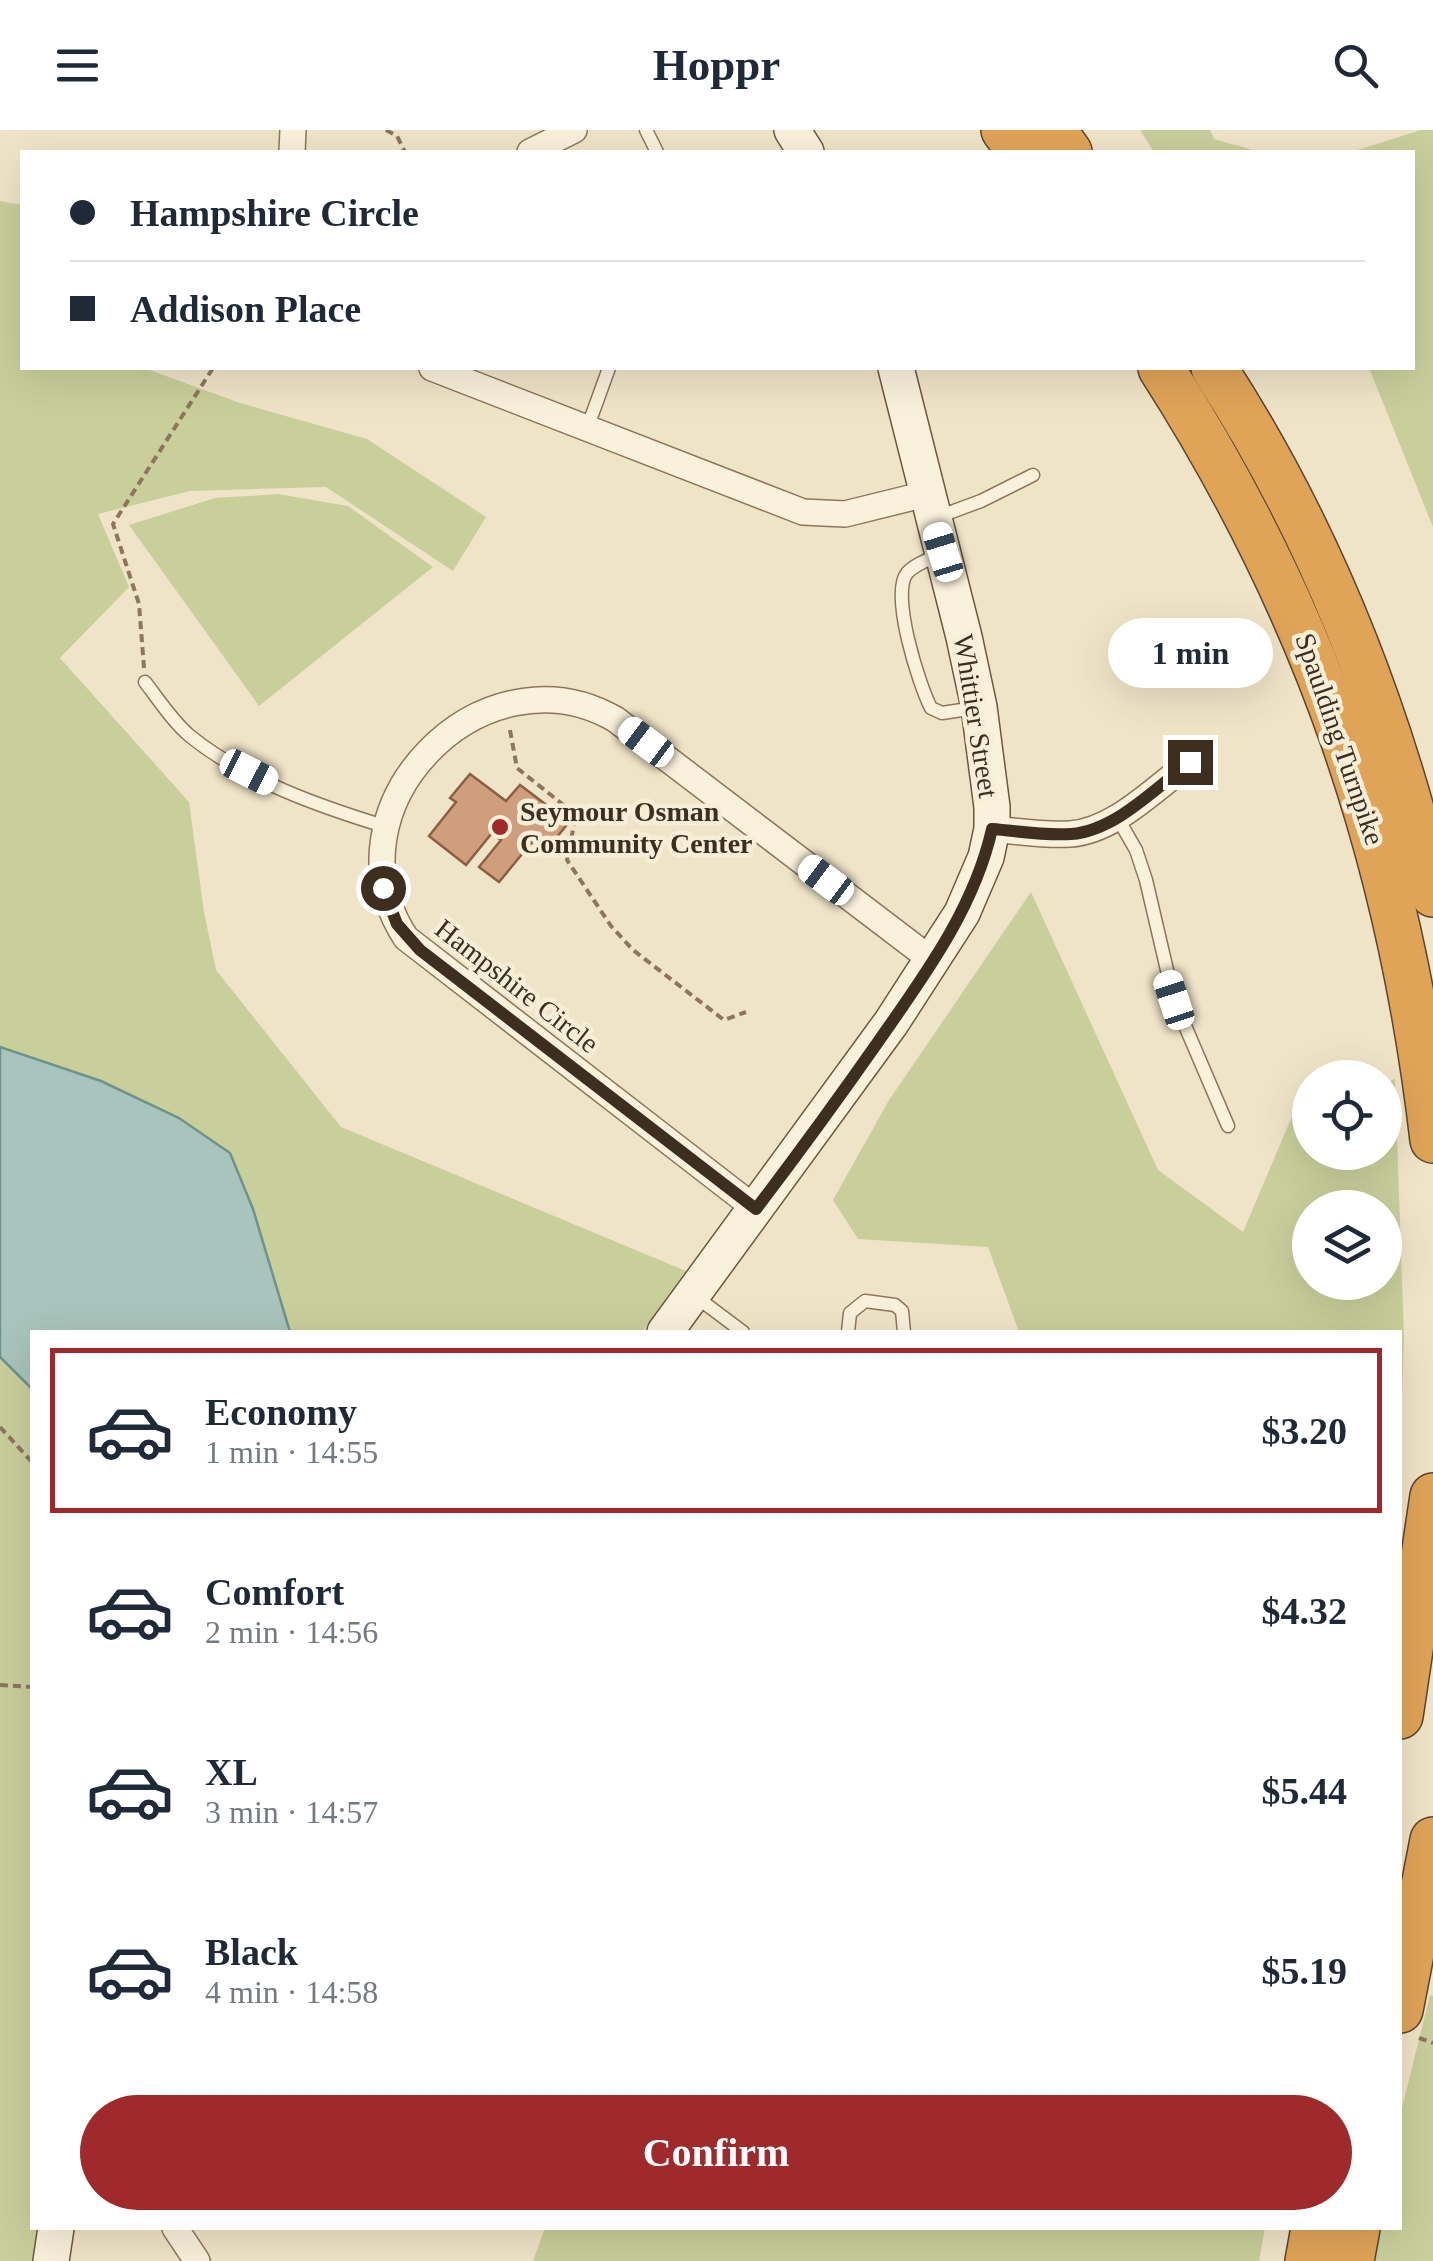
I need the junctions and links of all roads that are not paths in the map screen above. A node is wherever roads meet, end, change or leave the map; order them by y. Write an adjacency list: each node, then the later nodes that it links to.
1 (574, 130): 2 (street)
2 (534, 150)
3 (437, 370): 8 (street)
4 (608, 370): 8 (lane)
5 (896, 370): 10 (street, Whittier Street)
6 (1163, 370): 21 (highway, Spaulding Turnpike)
7 (1215, 370): 18 (highway, Spaulding Turnpike)
8 (588, 426): 10 (street)
9 (1032, 475): 10 (lane)
10 (930, 506): 11 (street, Whittier Street)
11 (943, 552): 13 (street, Whittier Street); 13 (lane)
12 (145, 682): 16 (lane)
13 (978, 707): 17 (street, Whittier Street)
14 (1190, 762): 15 (street)
15 (1117, 816): 17 (street); 20 (lane)
16 (386, 826): 19 (street, Hampshire Circle); 22 (street, Hampshire Circle)
17 (992, 829): 19 (street, Whittier Street)
18 (1433, 894)
19 (933, 961): 22 (street, Whittier Street)
20 (1228, 1126)
21 (1433, 1140)
22 (756, 1209): 23 (street, Whittier Street)
23 (693, 1294): 24 (street, Whittier Street); 25 (lane)
24 (666, 1330)
25 (740, 1330)
26 (848, 1330): 27 (lane)
27 (904, 1330)
28 (1433, 1496): 29 (highway)
29 (1402, 1703)
30 (1433, 1840): 31 (highway)
31 (1402, 2000)
32 (56, 2230): 36 (street)
33 (176, 2230): 37 (street)
34 (1314, 2230): 38 (highway)
35 (1357, 2230): 39 (highway)
36 (51, 2261)
37 (197, 2261)
38 (1308, 2261)
39 (1352, 2261)

